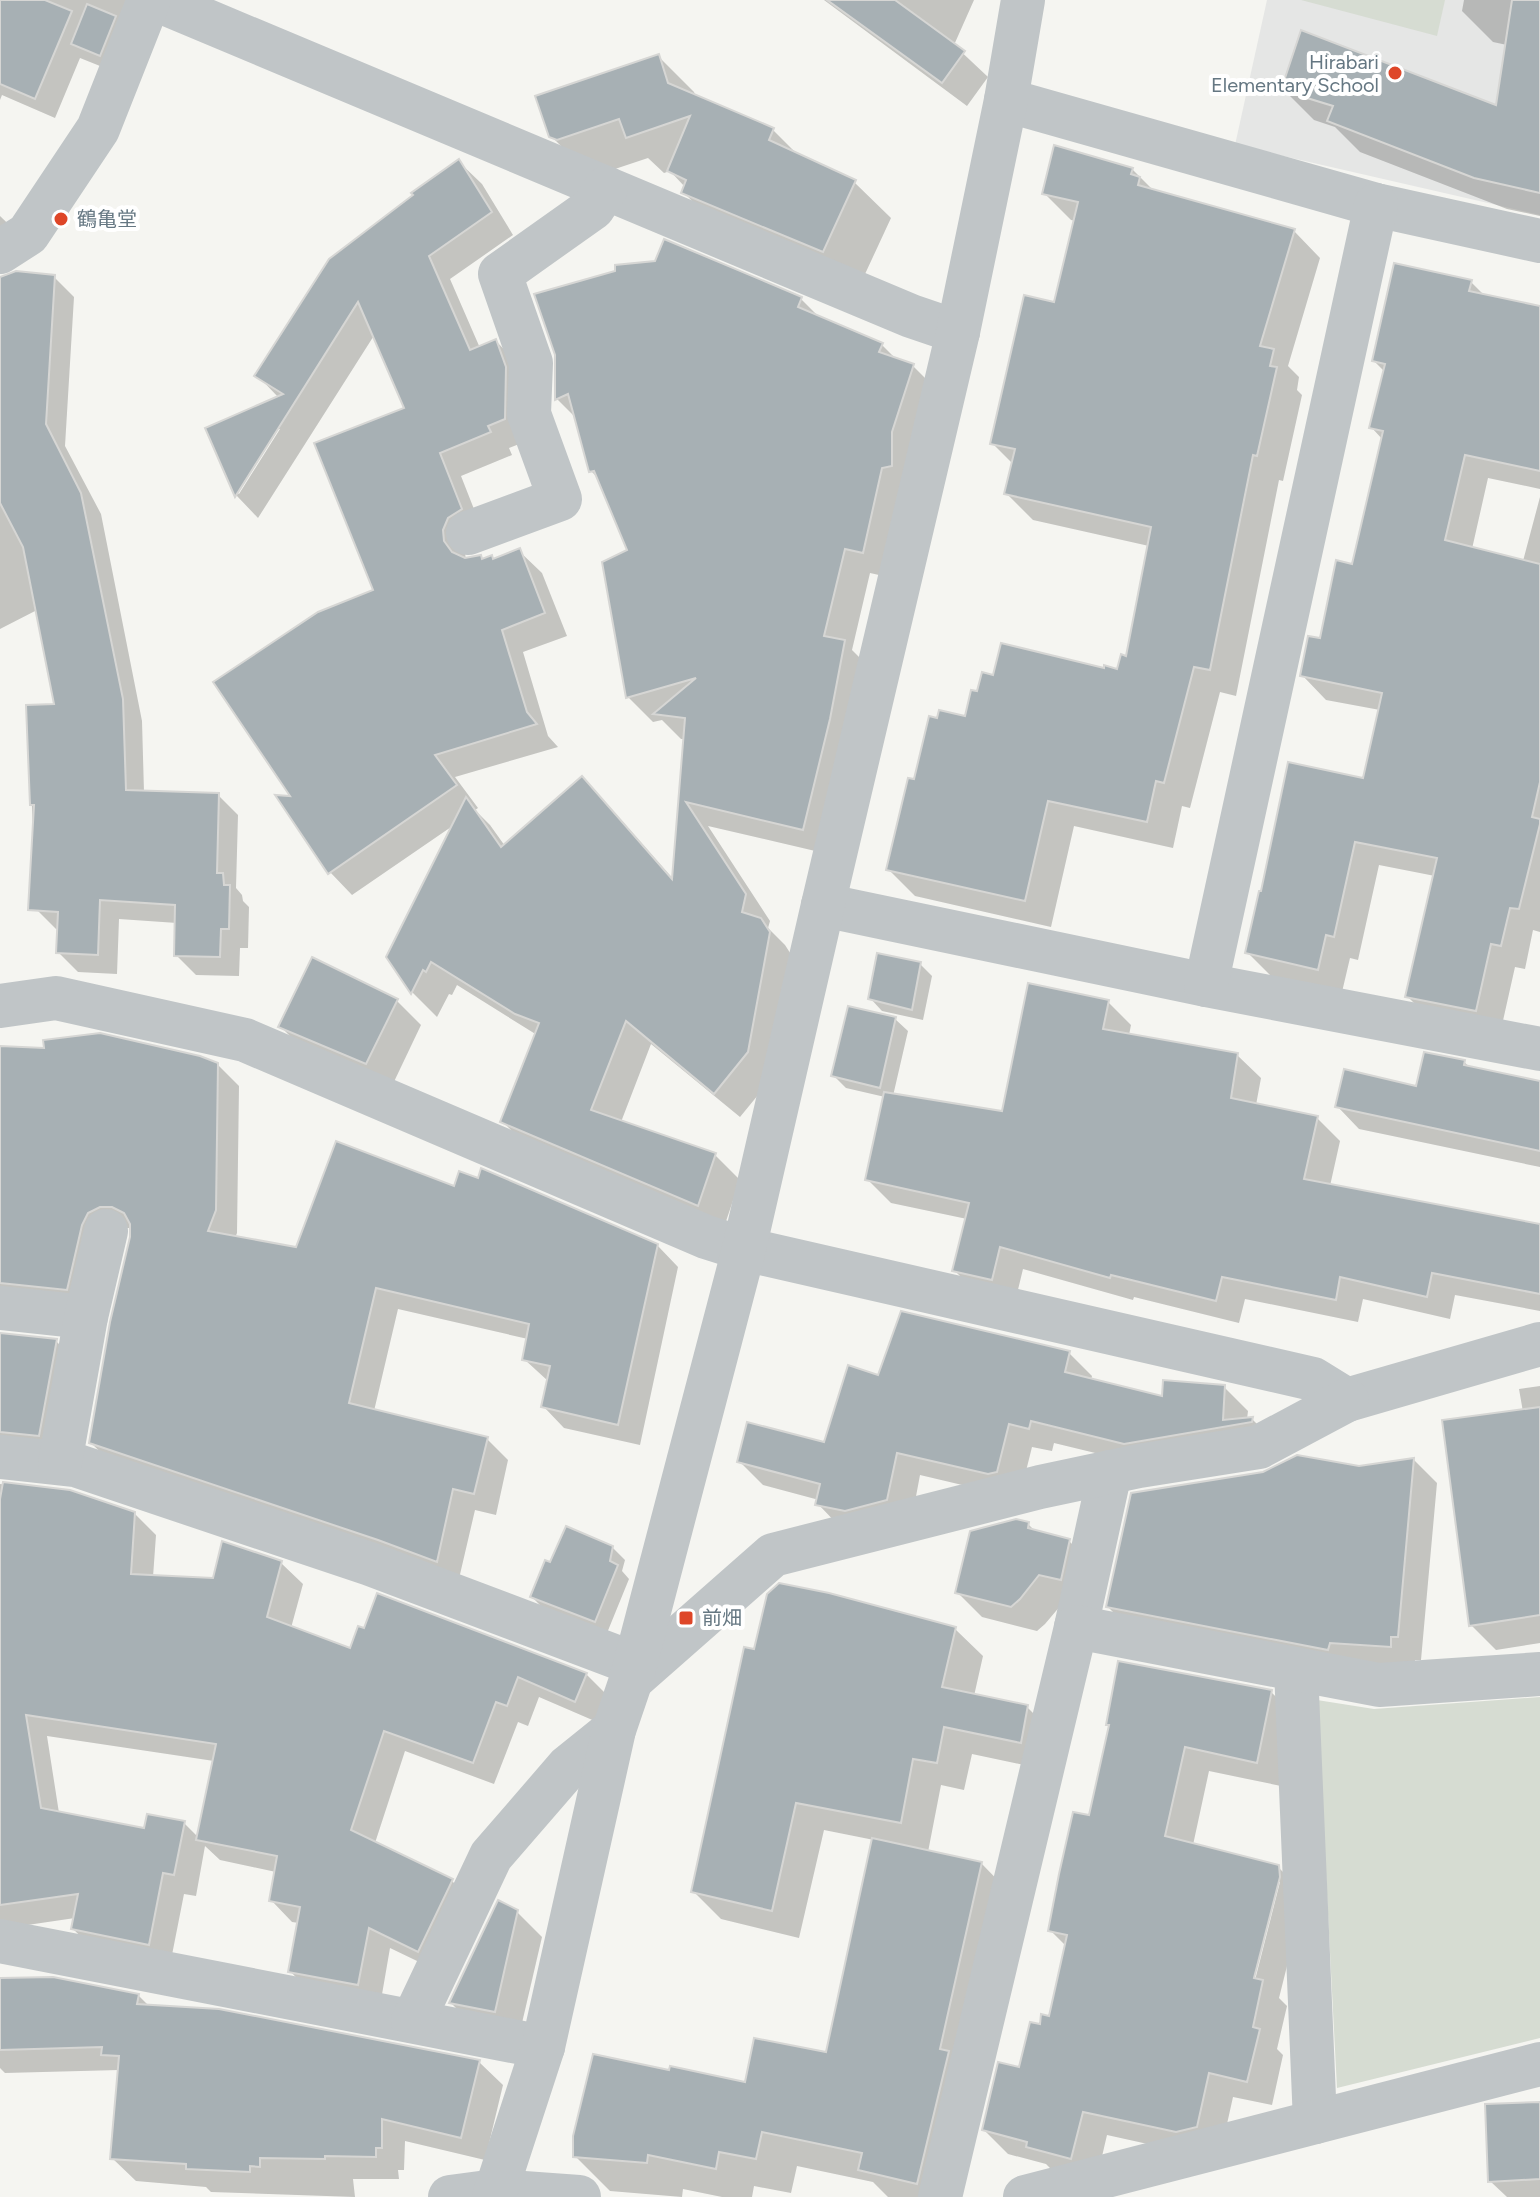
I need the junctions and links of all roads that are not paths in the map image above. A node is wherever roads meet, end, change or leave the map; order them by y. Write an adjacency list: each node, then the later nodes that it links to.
1 (149, 0): 8 (street)
2 (157, 0): 5 (street)
3 (1023, 0): 4 (street)
4 (1006, 100): 6 (street); 9 (street)
5 (606, 188): 9 (street); 10 (street)
6 (1376, 205): 7 (street); 12 (street)
7 (1540, 241)
8 (0, 252)
9 (958, 332): 11 (street)
10 (468, 533)
11 (823, 905): 12 (street); 16 (street)
12 (1206, 985): 14 (street)
13 (0, 1006): 16 (street)
14 (1540, 1049)
15 (106, 1231): 18 (street)
16 (744, 1249): 20 (street); 26 (street)
17 (0, 1308): 18 (street)
18 (86, 1317): 22 (street)
19 (1540, 1344): 20 (street)
20 (1347, 1400): 23 (street)
21 (0, 1457): 22 (street)
22 (60, 1463): 26 (street)
23 (1110, 1472): 24 (street); 26 (street)
24 (1076, 1627): 25 (street); 37 (street)
25 (1296, 1669): 27 (street); 33 (street)
26 (633, 1672): 28 (street)
27 (1540, 1674)
28 (614, 1730): 30 (street); 31 (street)
29 (0, 1941): 30 (street)
30 (413, 2021): 31 (street)
31 (543, 2047): 34 (street)
32 (1540, 2064): 33 (street)
33 (1315, 2122): 38 (street)
34 (494, 2194): 35 (street); 36 (street)
35 (450, 2197)
36 (579, 2197)
37 (940, 2197)
38 (1025, 2197)

